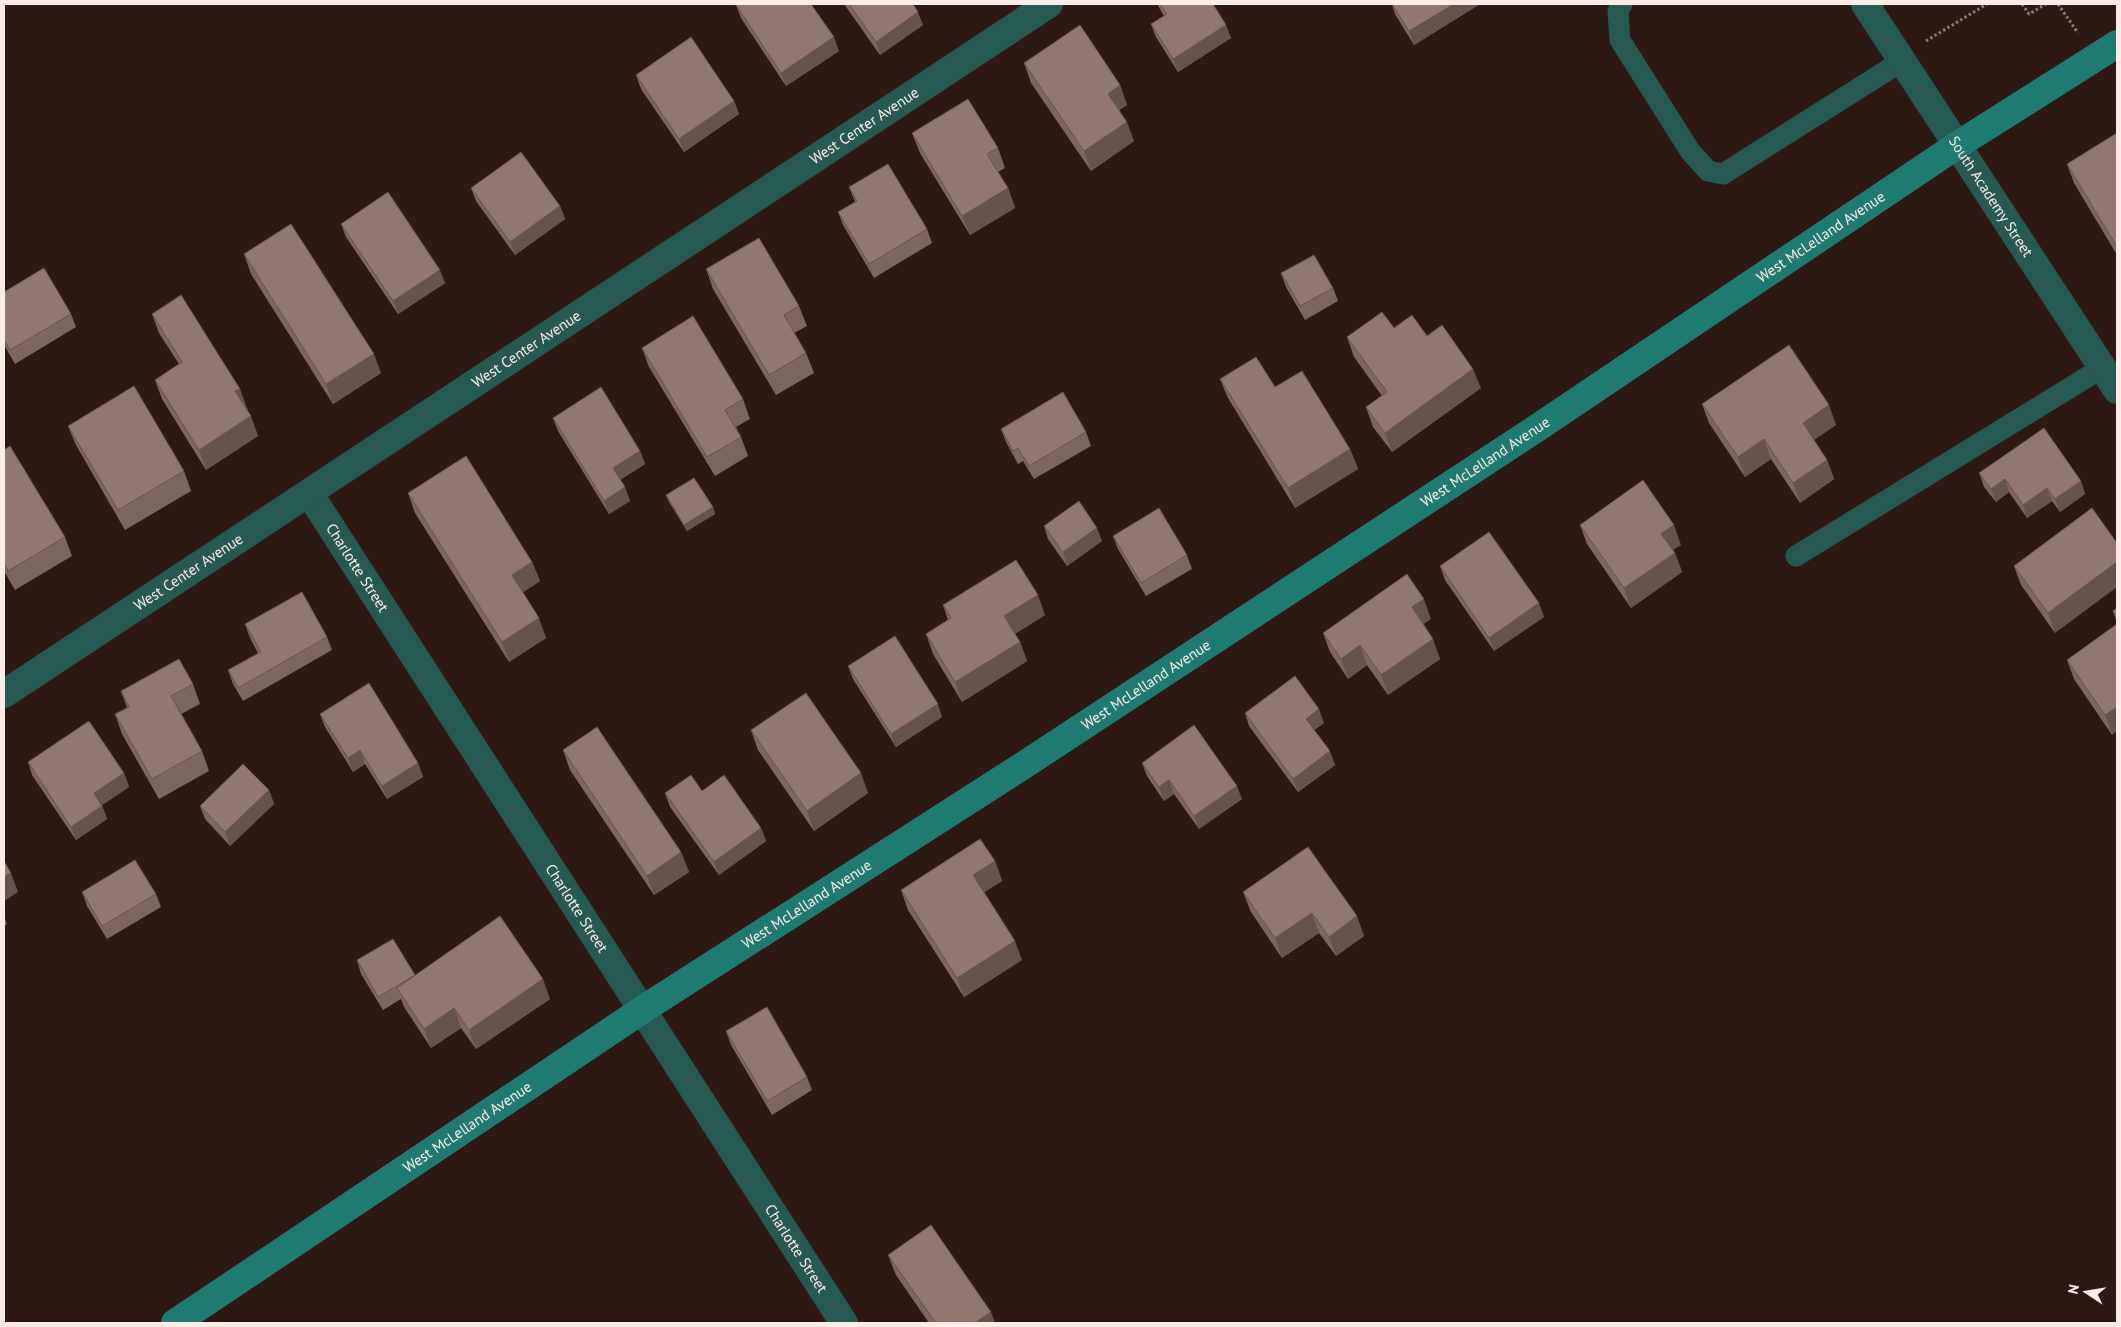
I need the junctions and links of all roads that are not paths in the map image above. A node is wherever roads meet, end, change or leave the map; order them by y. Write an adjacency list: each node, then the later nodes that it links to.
1 (1048, 4): 9 (street, West Center Avenue)
2 (1622, 4): 5 (lane)
3 (1865, 4): 5 (street, South Academy Street)
4 (2117, 44): 6 (street, West McLelland Avenue)
5 (1911, 54): 6 (street, South Academy Street)
6 (1956, 146): 7 (street, South Academy Street); 12 (street, West McLelland Avenue)
7 (2102, 368): 8 (street, South Academy Street); 10 (lane)
8 (2117, 390)
9 (309, 493): 11 (street, West Center Avenue); 12 (street, Charlotte Street)
10 (1796, 556)
11 (4, 694)
12 (642, 1010): 13 (street, West McLelland Avenue); 14 (street, Charlotte Street)
13 (175, 1323)
14 (844, 1323)

